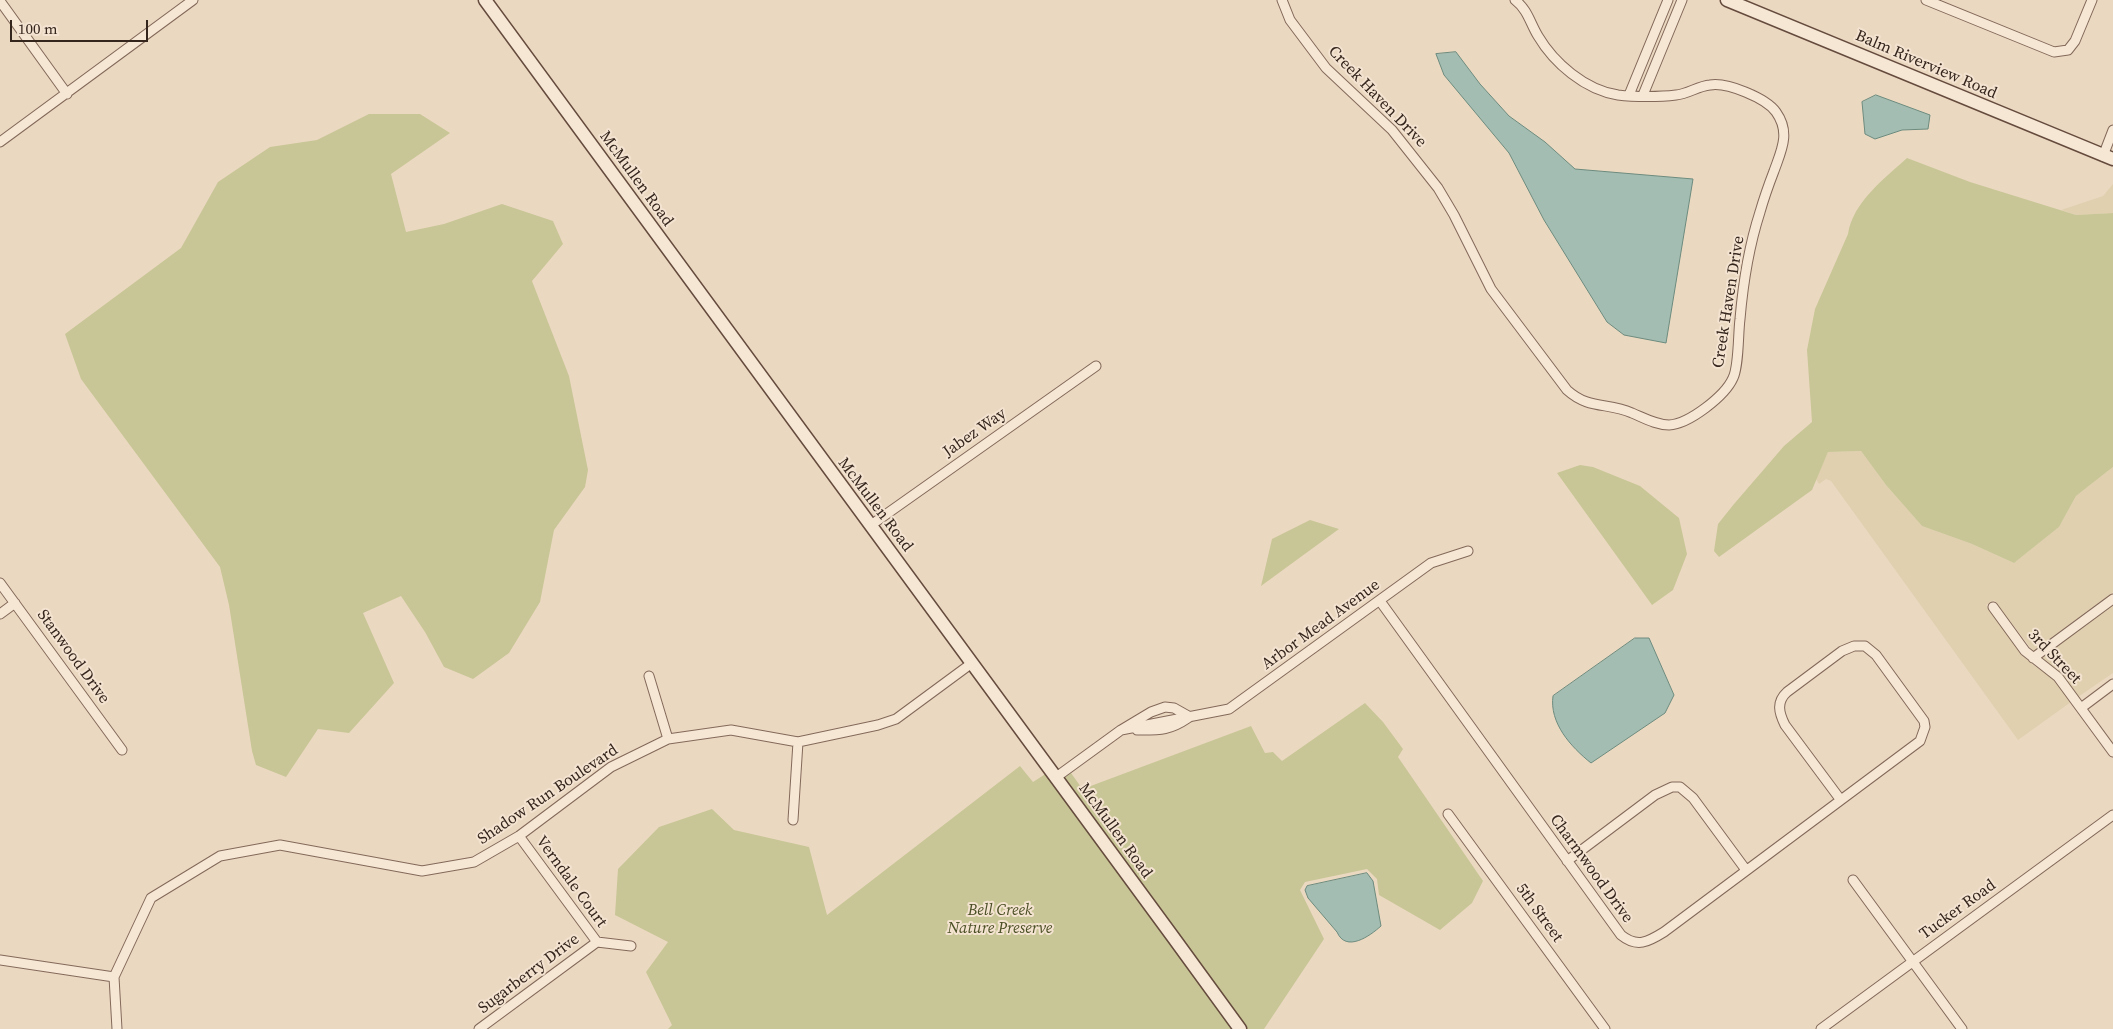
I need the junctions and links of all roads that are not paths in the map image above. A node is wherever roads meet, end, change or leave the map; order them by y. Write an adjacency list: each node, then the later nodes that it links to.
1 (194, 0): 11 (street)
2 (485, 0): 18 (street, McMullen Road)
3 (1282, 0): 13 (street, Creek Haven Drive)
4 (1515, 0): 12 (street, Creek Haven Drive)
5 (1668, 0): 12 (street)
6 (1682, 0): 13 (street)
7 (1727, 0): 16 (street, Balm Riverview Road)
8 (1926, 0): 9 (street)
9 (2092, 0)
10 (0, 2): 11 (street)
11 (67, 94): 15 (street)
12 (1629, 95): 13 (street, Creek Haven Drive)
13 (1643, 96)
14 (2113, 130): 16 (street)
15 (0, 142)
16 (2108, 158)
17 (1096, 366): 18 (street, Jabez Way)
18 (871, 526): 27 (street, McMullen Road)
19 (1468, 551): 22 (street, Arbor Mead Avenue)
20 (0, 583): 23 (street, Stanwood Drive)
21 (2113, 599): 26 (street)
22 (1380, 601): 31 (street, Arbor Mead Avenue); 43 (street, Charmwood Drive)
23 (15, 603): 25 (street); 35 (street, Stanwood Drive)
24 (1993, 607): 26 (street, 3rd Street)
25 (0, 614)
26 (2033, 658): 30 (street, 3rd Street)
27 (972, 663): 34 (street, Shadow Run Boulevard); 37 (street, McMullen Road)
28 (648, 676): 33 (street)
29 (2113, 684): 30 (street)
30 (2081, 708): 36 (street, 3rd Street)
31 (1190, 717): 32 (street, Arbor Mead Avenue); 32 (street)
32 (1121, 730): 37 (street)
33 (668, 739): 34 (street, Shadow Run Boulevard); 42 (street, Shadow Run Boulevard)
34 (798, 742): 41 (street)
35 (122, 750)
36 (2113, 752)
37 (1056, 778): 53 (street, McMullen Road)
38 (1840, 799): 38 (street, Charmwood Drive); 44 (street, Charmwood Drive)
39 (1448, 814): 54 (street, 5th Street)
40 (2113, 815): 49 (street, Tucker Road)
41 (793, 820)
42 (519, 836): 46 (street, Verndale Court); 50 (street, Shadow Run Boulevard)
43 (1567, 861): 44 (street, Charmwood Drive); 44 (street)
44 (1746, 870)
45 (1853, 880): 49 (street)
46 (597, 942): 47 (street, Verndale Court); 52 (street, Sugarberry Drive)
47 (631, 946)
48 (0, 960): 50 (street)
49 (1913, 961): 55 (street, Tucker Road); 56 (street)
50 (114, 977): 51 (street, Shadow Run Boulevard)
51 (117, 1029)
52 (480, 1029)
53 (1240, 1029)
54 (1606, 1029)
55 (1821, 1029)
56 (1962, 1029)

